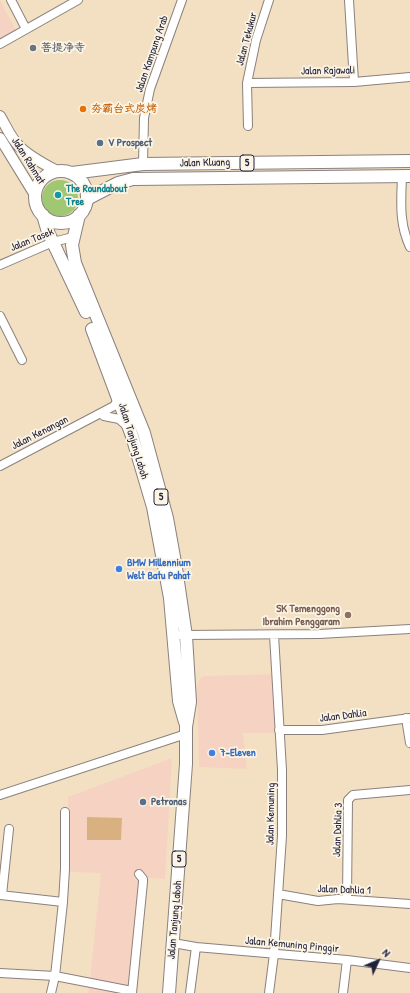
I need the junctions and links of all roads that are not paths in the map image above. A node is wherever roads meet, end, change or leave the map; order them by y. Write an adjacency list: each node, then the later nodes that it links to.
1 (10, 0): 6 (street)
2 (78, 0): 6 (street)
3 (182, 0): 16 (street, Jalan Kampung Arab)
4 (269, 0): 10 (street, Jalan Tekukur)
5 (349, 0): 9 (street)
6 (26, 29): 7 (street)
7 (0, 44)
8 (410, 76): 9 (street, Jalan Rajawali)
9 (354, 82): 10 (street, Jalan Rajawali)
10 (246, 83): 12 (street, Jalan Tekukur)
11 (0, 116): 17 (main road, Jalan Rahmat / 5)
12 (248, 126)
13 (0, 138): 20 (main road, Jalan Rahmat / 5)
14 (351, 162): 15 (highway, Jalan Kluang / 5); 16 (highway, Jalan Kluang / 5); 19 (highway)
15 (410, 162)
16 (143, 164): 18 (highway, Jalan Kluang / 5)
17 (57, 171): 18 (highway, 5); 20 (highway)
18 (72, 173): 21 (highway)
19 (406, 176): 21 (highway, Jalan Kluang / 5); 26 (street)
20 (35, 195): 22 (highway, 5)
21 (87, 199): 23 (highway, 5)
22 (43, 215): 23 (highway); 25 (highway, Jalan Tanjung Laboh / 5)
23 (79, 215): 24 (highway, Jalan Tanjung Laboh / 5)
24 (73, 237): 25 (street, Jalan Tasek); 30 (highway, Jalan Tanjung Laboh / 5)
25 (52, 242): 27 (street, Jalan Tasek); 30 (highway, Jalan Tanjung Laboh / 5)
26 (410, 247)
27 (0, 265)
28 (0, 316): 29 (street)
29 (22, 360)
30 (125, 404): 31 (street, Jalan Kenangan); 32 (street, Jalan Kenangan); 33 (highway, Jalan Tanjung Laboh / 5); 37 (highway, Jalan Tanjung Laboh / 5)
31 (104, 416): 32 (street, Jalan Kenangan); 33 (street)
32 (91, 420): 34 (street, Jalan Kenangan)
33 (130, 428): 37 (highway, Jalan Tanjung Laboh / 5)
34 (0, 466)
35 (410, 629): 36 (street)
36 (274, 634): 37 (street); 40 (street, Jalan Kemuning)
37 (180, 635): 39 (highway, Jalan Tanjung Laboh / 5)
38 (408, 718): 40 (street, Jalan Dahlia); 41 (street)
39 (186, 730): 43 (street); 52 (highway, Jalan Tanjung Laboh / 5)
40 (279, 730): 47 (street, Jalan Kemuning)
41 (410, 743)
42 (410, 790): 49 (street, Jalan Dahlia 3)
43 (0, 795)
44 (64, 812): 50 (street)
45 (9, 829): 48 (street)
46 (139, 874): 59 (street)
47 (278, 894): 49 (street, Jalan Dahlia 1); 54 (street, Jalan Kemuning)
48 (1, 895): 50 (street)
49 (347, 900): 51 (street, Jalan Dahlia 1)
50 (63, 902): 58 (street)
51 (410, 904)
52 (173, 943): 53 (street, Jalan Kemuning Pinggir); 61 (highway, Jalan Tanjung Laboh / 5)
53 (196, 947): 54 (street, Jalan Kemuning Pinggir); 62 (street)
54 (274, 954): 55 (street, Jalan Kemuning Pinggir); 63 (street, Jalan Kemuning)
55 (347, 960): 56 (street, Jalan Kemuning Pinggir); 64 (street)
56 (410, 968)
57 (0, 973): 58 (street)
58 (55, 976): 59 (street); 60 (street)
59 (132, 992)
60 (51, 993)
61 (168, 993)
62 (190, 993)
63 (269, 993)
64 (342, 993)

